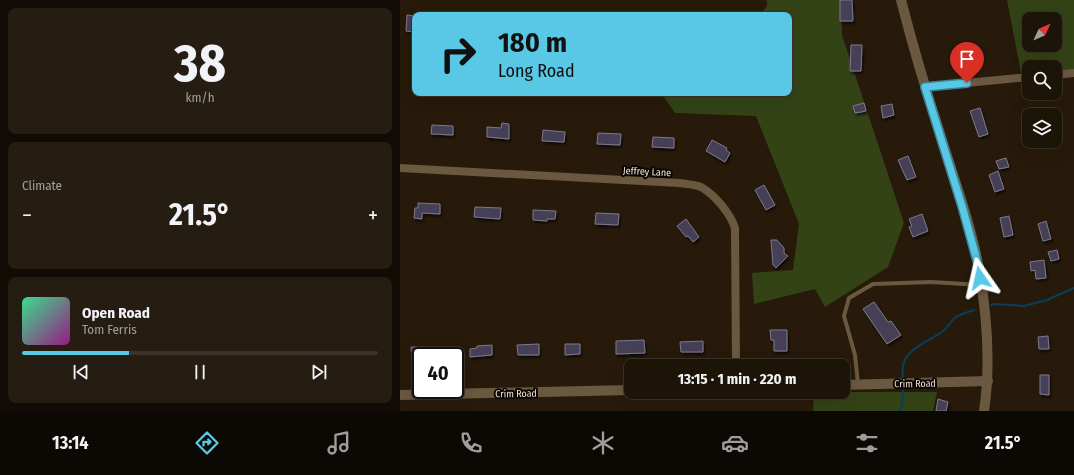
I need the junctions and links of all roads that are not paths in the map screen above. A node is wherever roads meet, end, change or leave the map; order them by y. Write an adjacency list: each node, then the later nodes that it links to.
1 (901, 0): 5 (street)
2 (1074, 73): 3 (street)
3 (1062, 74)
4 (1022, 78): 5 (street)
5 (925, 87): 7 (street)
6 (400, 168): 8 (street, Jeffrey Lane)
7 (981, 285): 9 (street); 10 (lane)
8 (736, 359)
9 (988, 381): 10 (street, Crim Road); 14 (street)
10 (858, 384): 11 (street, Crim Road)
11 (850, 385)
12 (624, 390): 13 (street, Crim Road)
13 (400, 395)
14 (984, 411)

